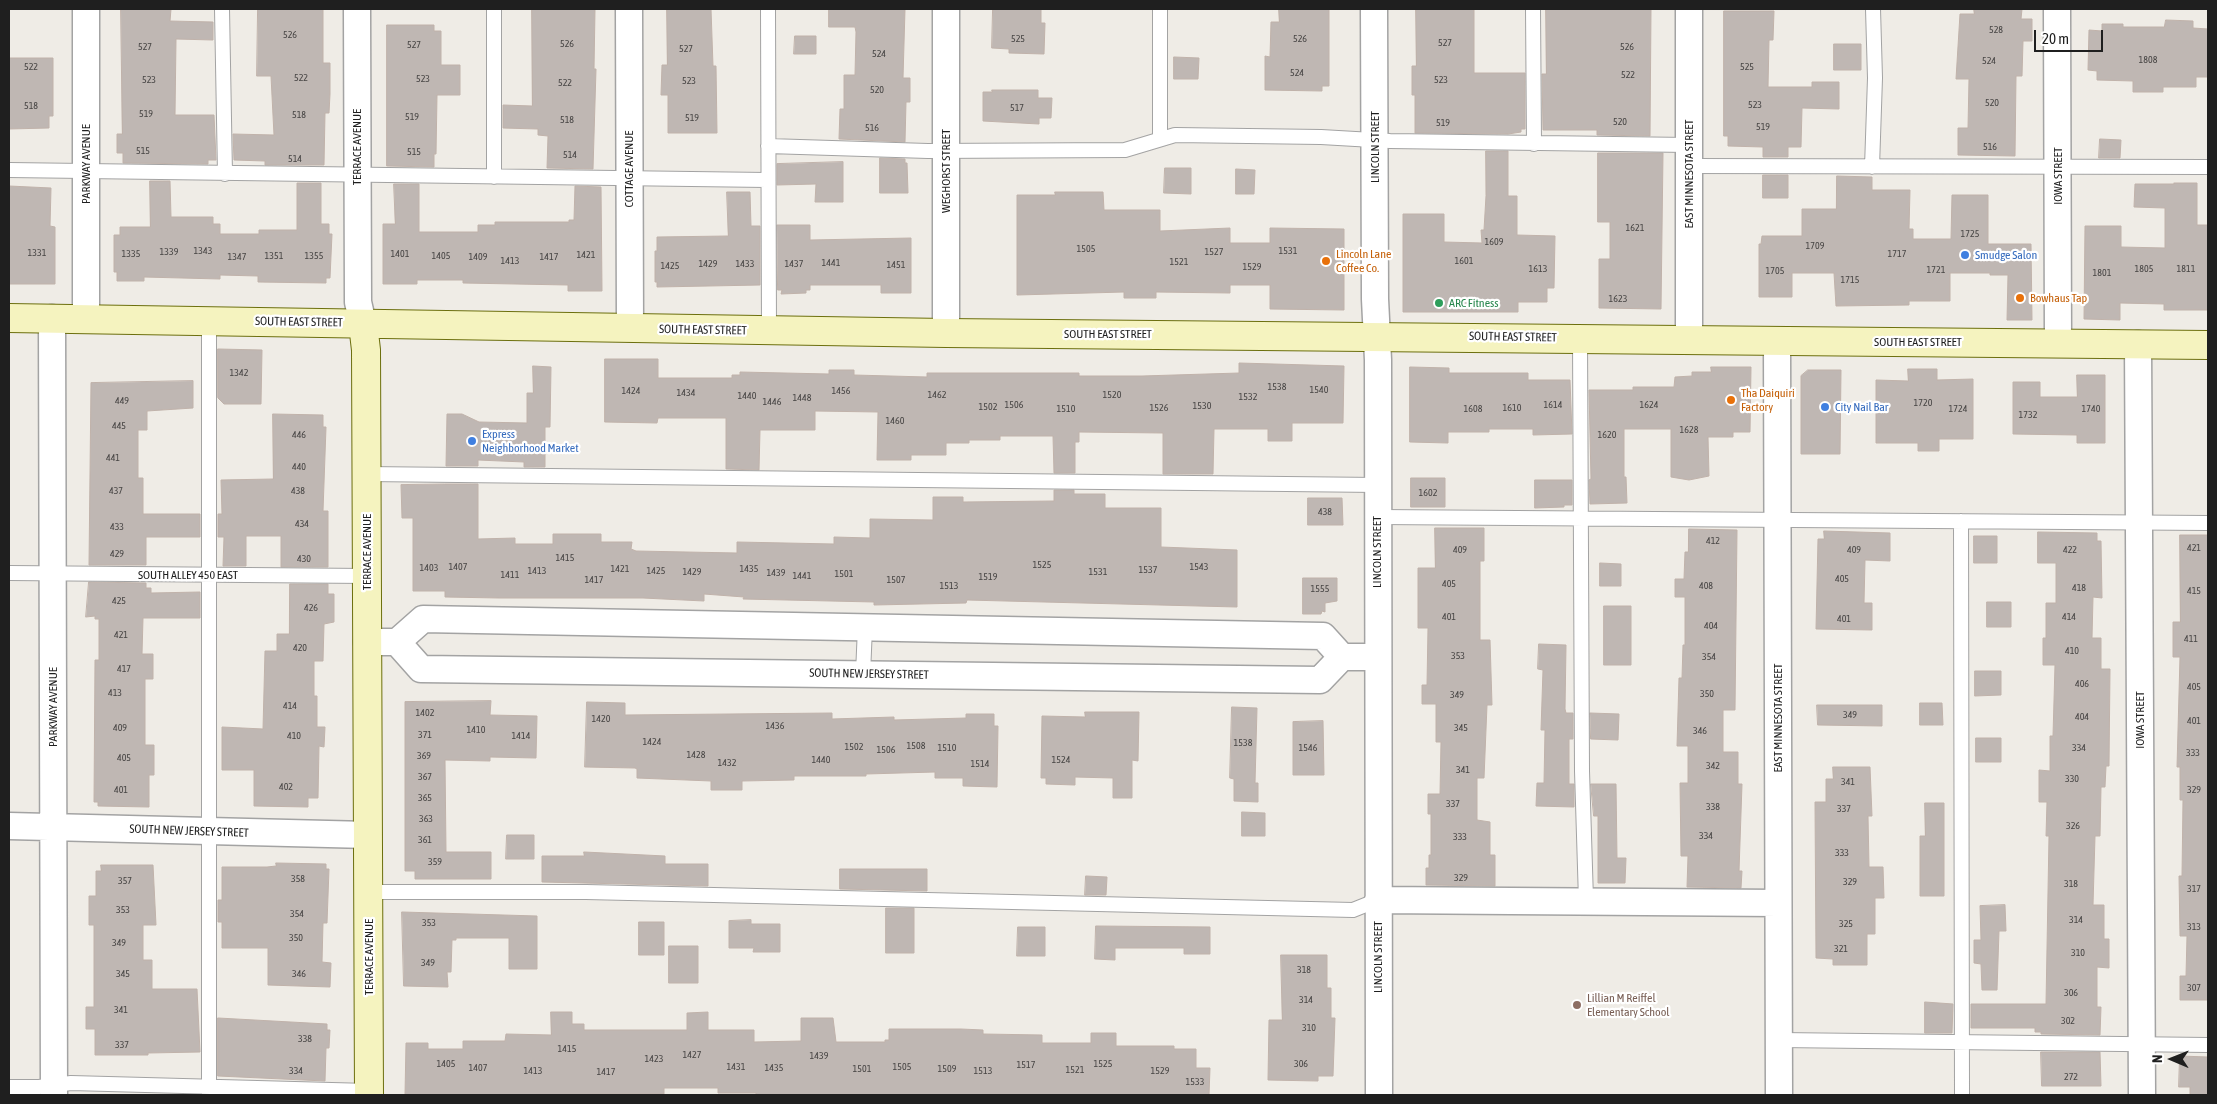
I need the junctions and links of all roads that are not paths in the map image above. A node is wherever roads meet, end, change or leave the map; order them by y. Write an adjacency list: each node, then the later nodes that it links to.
1 (86, 9): 24 (street, PARKWAY AVENUE)
2 (222, 9): 25 (lane)
3 (357, 9): 26 (street, TERRACE AVENUE)
4 (494, 9): 27 (lane)
5 (629, 9): 28 (street, COTTAGE AVENUE)
6 (768, 9): 17 (lane)
7 (946, 9): 18 (street, WEGHORST STREET)
8 (1160, 9): 14 (lane)
9 (1374, 9): 15 (street, LINCOLN STREET)
10 (1533, 9): 16 (lane)
11 (1689, 9): 19 (street, EAST MINNESOTA STREET)
12 (1873, 9): 20 (lane)
13 (2057, 9): 21 (street, IOWA STREET)
14 (1160, 139): 15 (lane); 18 (lane)
15 (1375, 140): 16 (lane); 38 (street, LINCOLN STREET)
16 (1534, 144): 19 (lane)
17 (768, 146): 18 (lane); 29 (lane)
18 (946, 150): 37 (street, WEGHORST STREET)
19 (1689, 155): 20 (lane); 40 (street, EAST MINNESOTA STREET)
20 (1872, 167): 21 (lane)
21 (2058, 167): 22 (lane); 42 (street, IOWA STREET)
22 (2208, 168)
23 (9, 170): 24 (lane)
24 (86, 171): 25 (lane); 32 (street, PARKWAY AVENUE)
25 (224, 174): 26 (lane)
26 (357, 175): 27 (lane); 34 (street, TERRACE AVENUE)
27 (494, 177): 28 (lane)
28 (630, 179): 29 (lane); 35 (street, COTTAGE AVENUE)
29 (767, 180): 36 (lane)
30 (9, 318): 31 (main road, SOUTH EAST STREET)
31 (52, 318): 32 (main road, SOUTH EAST STREET); 54 (street, PARKWAY AVENUE)
32 (86, 319): 33 (main road, SOUTH EAST STREET)
33 (209, 321): 34 (main road, SOUTH EAST STREET); 55 (lane)
34 (363, 324): 35 (main road, SOUTH EAST STREET); 45 (main road, TERRACE AVENUE)
35 (630, 328): 36 (main road, SOUTH EAST STREET)
36 (768, 331): 37 (main road, SOUTH EAST STREET)
37 (946, 333): 38 (main road, SOUTH EAST STREET)
38 (1377, 336): 39 (main road, SOUTH EAST STREET); 46 (street, LINCOLN STREET)
39 (1580, 338): 40 (main road, SOUTH EAST STREET); 48 (lane)
40 (1689, 339): 41 (main road, SOUTH EAST STREET)
41 (1777, 341): 42 (main road, SOUTH EAST STREET); 49 (street, EAST MINNESOTA STREET)
42 (2058, 343): 43 (main road, SOUTH EAST STREET)
43 (2138, 344): 44 (main road, SOUTH EAST STREET); 51 (street, IOWA STREET)
44 (2208, 344)
45 (366, 474): 46 (lane); 56 (main road, TERRACE AVENUE)
46 (1378, 485): 47 (street, LINCOLN STREET)
47 (1378, 517): 48 (lane); 61 (street, LINCOLN STREET)
48 (1582, 518): 49 (lane); 69 (lane)
49 (1778, 520): 50 (lane); 70 (street, EAST MINNESOTA STREET)
50 (1961, 521): 51 (lane); 72 (lane)
51 (2139, 522): 52 (lane); 73 (street, IOWA STREET)
52 (2208, 523)
53 (9, 573): 54 (lane, SOUTH ALLEY 450 EAST)
54 (53, 574): 55 (lane, SOUTH ALLEY 450 EAST); 64 (street, PARKWAY AVENUE)
55 (211, 575): 56 (lane, SOUTH ALLEY 450 EAST); 65 (lane)
56 (367, 576): 58 (main road, TERRACE AVENUE)
57 (865, 628): 59 (street); 60 (street); 62 (lane)
58 (367, 642): 59 (street); 66 (main road, TERRACE AVENUE)
59 (397, 642): 62 (street, SOUTH NEW JERSEY STREET)
60 (1342, 656): 61 (street); 62 (street, SOUTH NEW JERSEY STREET)
61 (1377, 657): 68 (street, LINCOLN STREET)
62 (863, 674)
63 (9, 826): 64 (street, SOUTH NEW JERSEY STREET)
64 (54, 827): 65 (street, SOUTH NEW JERSEY STREET); 76 (street, PARKWAY AVENUE)
65 (208, 832): 66 (street, SOUTH NEW JERSEY STREET); 77 (lane)
66 (368, 835): 67 (main road, TERRACE AVENUE)
67 (369, 892): 68 (lane); 78 (main road, TERRACE AVENUE)
68 (1378, 900): 69 (street); 79 (street, LINCOLN STREET)
69 (1586, 900): 70 (street)
70 (1778, 903): 71 (street, EAST MINNESOTA STREET)
71 (1779, 1040): 72 (lane); 80 (street, EAST MINNESOTA STREET)
72 (1962, 1042): 73 (lane); 81 (lane)
73 (2141, 1044): 74 (lane); 82 (street, IOWA STREET)
74 (2208, 1045)
75 (9, 1087): 76 (lane)
76 (54, 1090): 77 (lane)
77 (209, 1090): 78 (lane)
78 (369, 1093)
79 (1379, 1095)
80 (1779, 1095)
81 (1962, 1095)
82 (2142, 1095)

